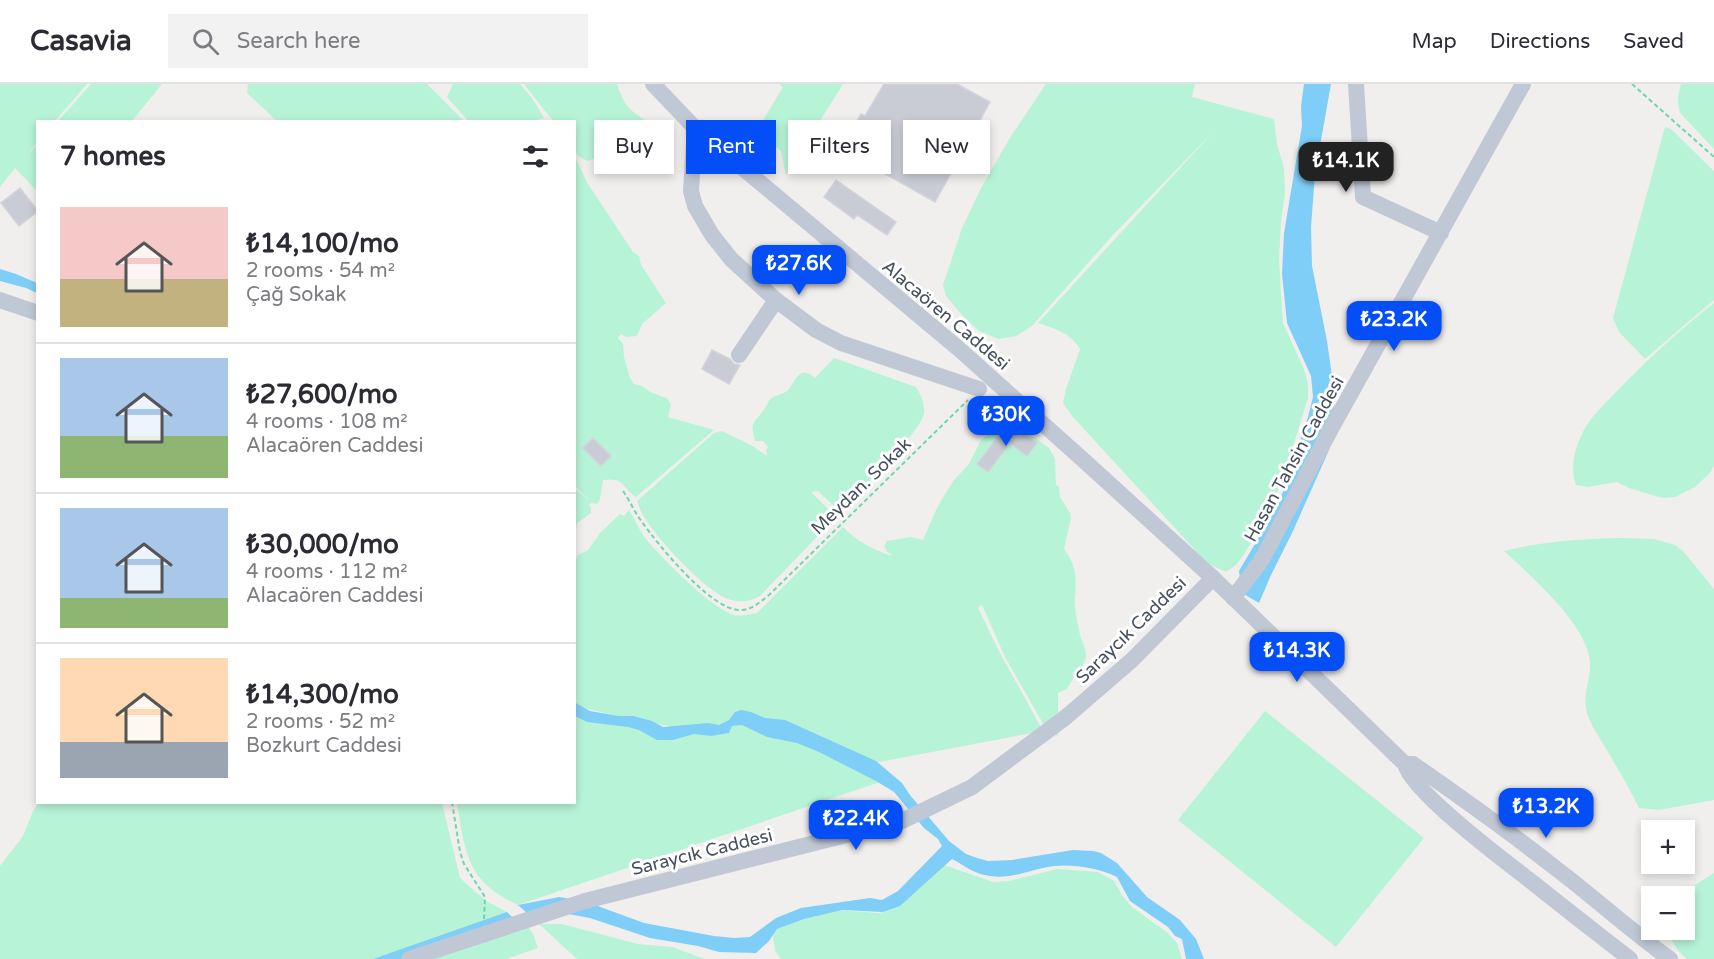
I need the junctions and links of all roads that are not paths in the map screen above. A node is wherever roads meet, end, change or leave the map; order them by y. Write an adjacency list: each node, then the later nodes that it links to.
1 (653, 84): 4 (street, Alacaören Caddesi)
2 (1356, 84): 7 (street)
3 (1523, 84): 7 (street, Hasan Tahsin Caddesi)
4 (687, 120)
5 (692, 174): 9 (street)
6 (749, 174): 13 (street, Alacaören Caddesi)
7 (1441, 232): 14 (street, Hasan Tahsin Caddesi)
8 (0, 300): 10 (street)
9 (776, 300): 11 (street); 12 (street)
10 (36, 312)
11 (738, 355)
12 (979, 389)
13 (1212, 578): 14 (street, Alacaören Caddesi); 16 (street, Saraycık Caddesi)
14 (1233, 598): 15 (street, Alacaören Caddesi)
15 (1405, 764): 17 (street); 18 (street)
16 (409, 959)
17 (1630, 959)
18 (1670, 959)

